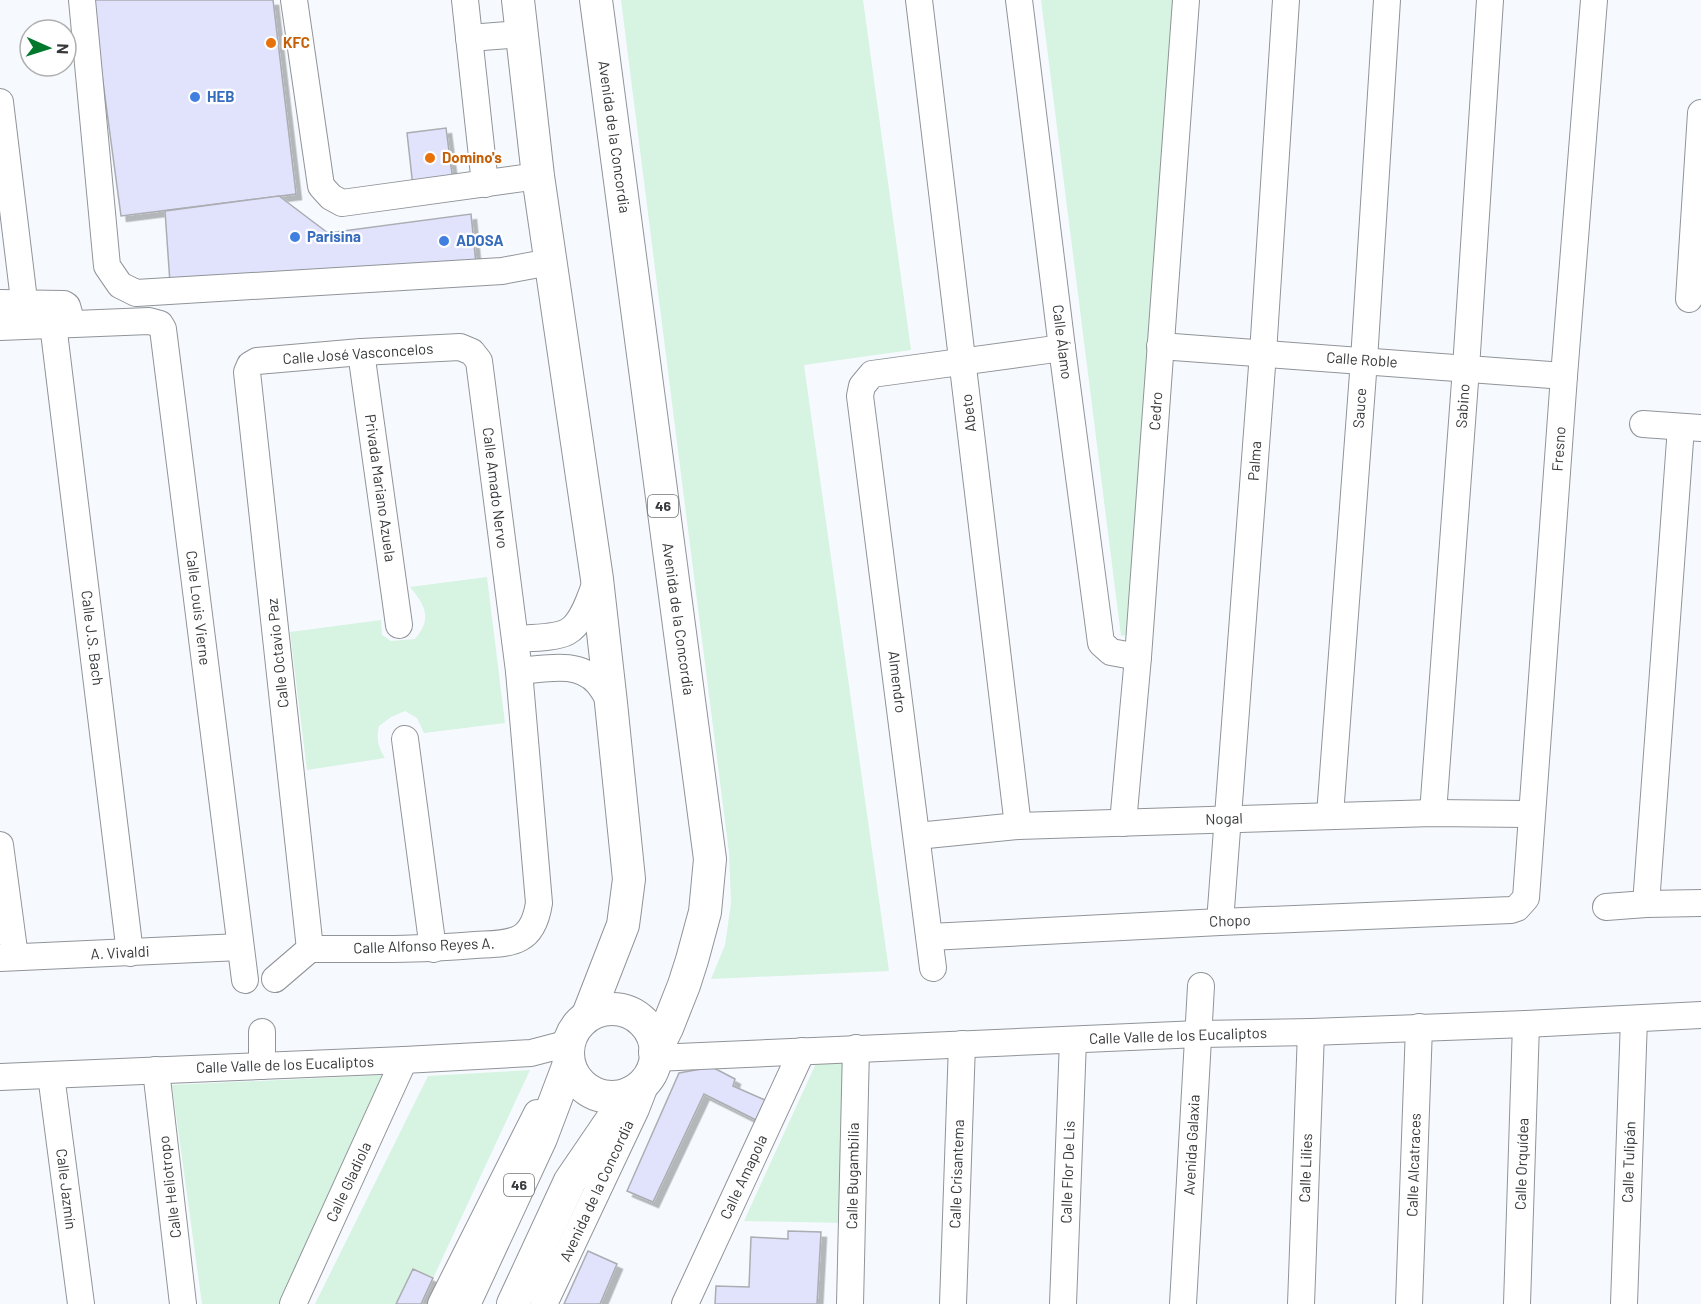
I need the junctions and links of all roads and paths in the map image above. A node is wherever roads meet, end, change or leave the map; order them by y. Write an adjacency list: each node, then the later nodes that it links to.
1 (82, 0): 19 (street)
2 (294, 0): 18 (street)
3 (465, 0): 14 (street)
4 (518, 0): 13 (main road, 46)
5 (596, 0): 83 (main road, Avenida de la Concordia / 46)
6 (919, 0): 29 (street, Abeto)
7 (1019, 0): 26 (street, Calle Álamo)
8 (1186, 0): 24 (street, Cedro)
9 (1286, 0): 28 (street, Palma)
10 (1387, 0): 30 (street, Sauce)
11 (1490, 0): 32 (street, Sabino)
12 (1594, 0): 33 (street, Fresno)
13 (521, 34): 14 (street); 17 (main road, 46)
14 (469, 38): 18 (street)
15 (0, 102): 21 (street)
16 (1701, 114): 20 (street)
17 (538, 176): 18 (street); 19 (main road, 46)
18 (485, 184)
19 (550, 262): 36 (main road, 46)
20 (1687, 298)
21 (17, 310): 22 (street, Calle Louis Vierne); 23 (street, Calle Louis Vierne)
22 (62, 324): 58 (street, Calle Louis Vierne); 61 (street, Calle J.S. Bach)
23 (0, 327)
24 (1160, 346): 28 (street, Calle Roble); 39 (street, Cedro)
25 (460, 347): 27 (street, Calle José Vasconcelos); 38 (street, Calle Amado Nervo)
26 (1062, 348): 29 (street); 39 (street, Calle Álamo)
27 (361, 352): 31 (street, Calle José Vasconcelos); 37 (street, Privada Mariano Azuela)
28 (1263, 353): 30 (street, Calle Roble); 46 (street, Palma)
29 (962, 360): 48 (street, Abeto); 49 (street, Almendro)
30 (1364, 360): 32 (street, Calle Roble); 45 (street, Sauce)
31 (257, 361): 59 (street, Calle Octavio Paz)
32 (1466, 368): 33 (street, Calle Roble); 43 (street, Sabino)
33 (1564, 376): 44 (street, Fresno)
34 (1643, 424): 35 (street)
35 (1691, 427): 53 (street)
36 (597, 579): 38 (street); 41 (main road, 46)
37 (399, 625)
38 (515, 639): 40 (street, Calle Amado Nervo)
39 (1138, 657): 47 (street, Cedro)
40 (519, 671): 41 (street); 56 (street, Calle Amado Nervo)
41 (611, 703): 68 (main road, 46)
42 (405, 739): 60 (street)
43 (1433, 813): 44 (street, Nogal); 45 (street, Nogal)
44 (1531, 814): 51 (street, Fresno)
45 (1330, 815): 46 (street, Nogal)
46 (1228, 819): 47 (street, Nogal); 55 (street, Palma)
47 (1123, 823): 48 (street, Nogal)
48 (1018, 826): 49 (street, Nogal)
49 (917, 836): 57 (street, Almendro)
50 (0, 845): 62 (street)
51 (1526, 898): 55 (street, Chopo)
52 (1701, 903): 53 (street)
53 (1646, 904): 54 (street)
54 (1606, 908)
55 (1220, 922): 57 (street, Chopo)
56 (532, 927): 60 (street, Calle Alfonso Reyes A.)
57 (930, 936): 63 (street, Almendro)
58 (240, 947): 61 (street, A. Vivaldi); 65 (street, Calle Louis Vierne)
59 (310, 949): 60 (street, Calle Alfonso Reyes A.); 64 (street)
60 (433, 949)
61 (130, 953): 62 (street, A. Vivaldi)
62 (7, 958)
63 (933, 968)
64 (274, 978)
65 (245, 980)
66 (1201, 986): 74 (street, Avenida Galaxia)
67 (1701, 1015): 69 (street, Calle Valle de los Eucaliptos)
68 (588, 1016): 79 (main road, 46); 83 (main road)
69 (1634, 1019): 70 (street, Calle Valle de los Eucaliptos); 101 (street, Calle Tulipán)
70 (1526, 1024): 71 (street, Calle Valle de los Eucaliptos); 100 (street, Calle Orquídea)
71 (1419, 1027): 73 (street, Calle Valle de los Eucaliptos); 99 (street, Calle Alcatraces)
72 (261, 1032): 81 (street)
73 (1311, 1032): 74 (street, Calle Valle de los Eucaliptos); 98 (street, Calle Lilies)
74 (1199, 1034): 75 (street, Calle Valle de los Eucaliptos); 97 (street, Avenida Galaxia)
75 (1073, 1040): 76 (street, Calle Valle de los Eucaliptos); 96 (street, Calle Flor De Lis)
76 (962, 1044): 77 (street, Calle Valle de los Eucaliptos); 95 (street, Calle Crisantema)
77 (856, 1048): 78 (street, Calle Valle de los Eucaliptos); 94 (street, Calle Bugambilia)
78 (802, 1051): 83 (street, Calle Valle de los Eucaliptos); 93 (street, Calle Amapola)
79 (568, 1053): 80 (street, Calle Valle de los Eucaliptos); 83 (main road); 89 (street); 90 (main road, 46)
80 (405, 1060): 81 (street, Calle Valle de los Eucaliptos); 88 (street, Calle Gladiola)
81 (262, 1066): 82 (street, Calle Valle de los Eucaliptos)
82 (156, 1070): 84 (street, Calle Valle de los Eucaliptos); 87 (street, Calle Heliotropo)
83 (647, 1070): 91 (main road, Avenida de la Concordia / 46); 92 (street, Avenida de la Concordia)
84 (51, 1075): 85 (street, Calle Valle de los Eucaliptos); 86 (street, Calle Jazmín)
85 (0, 1077)
86 (81, 1304)
87 (183, 1304)
88 (293, 1304)
89 (441, 1304)
90 (464, 1304)
91 (513, 1304)
92 (544, 1304)
93 (686, 1304)
94 (850, 1304)
95 (953, 1304)
96 (1063, 1304)
97 (1183, 1304)
98 (1301, 1304)
99 (1409, 1304)
100 (1517, 1304)
101 (1624, 1304)

